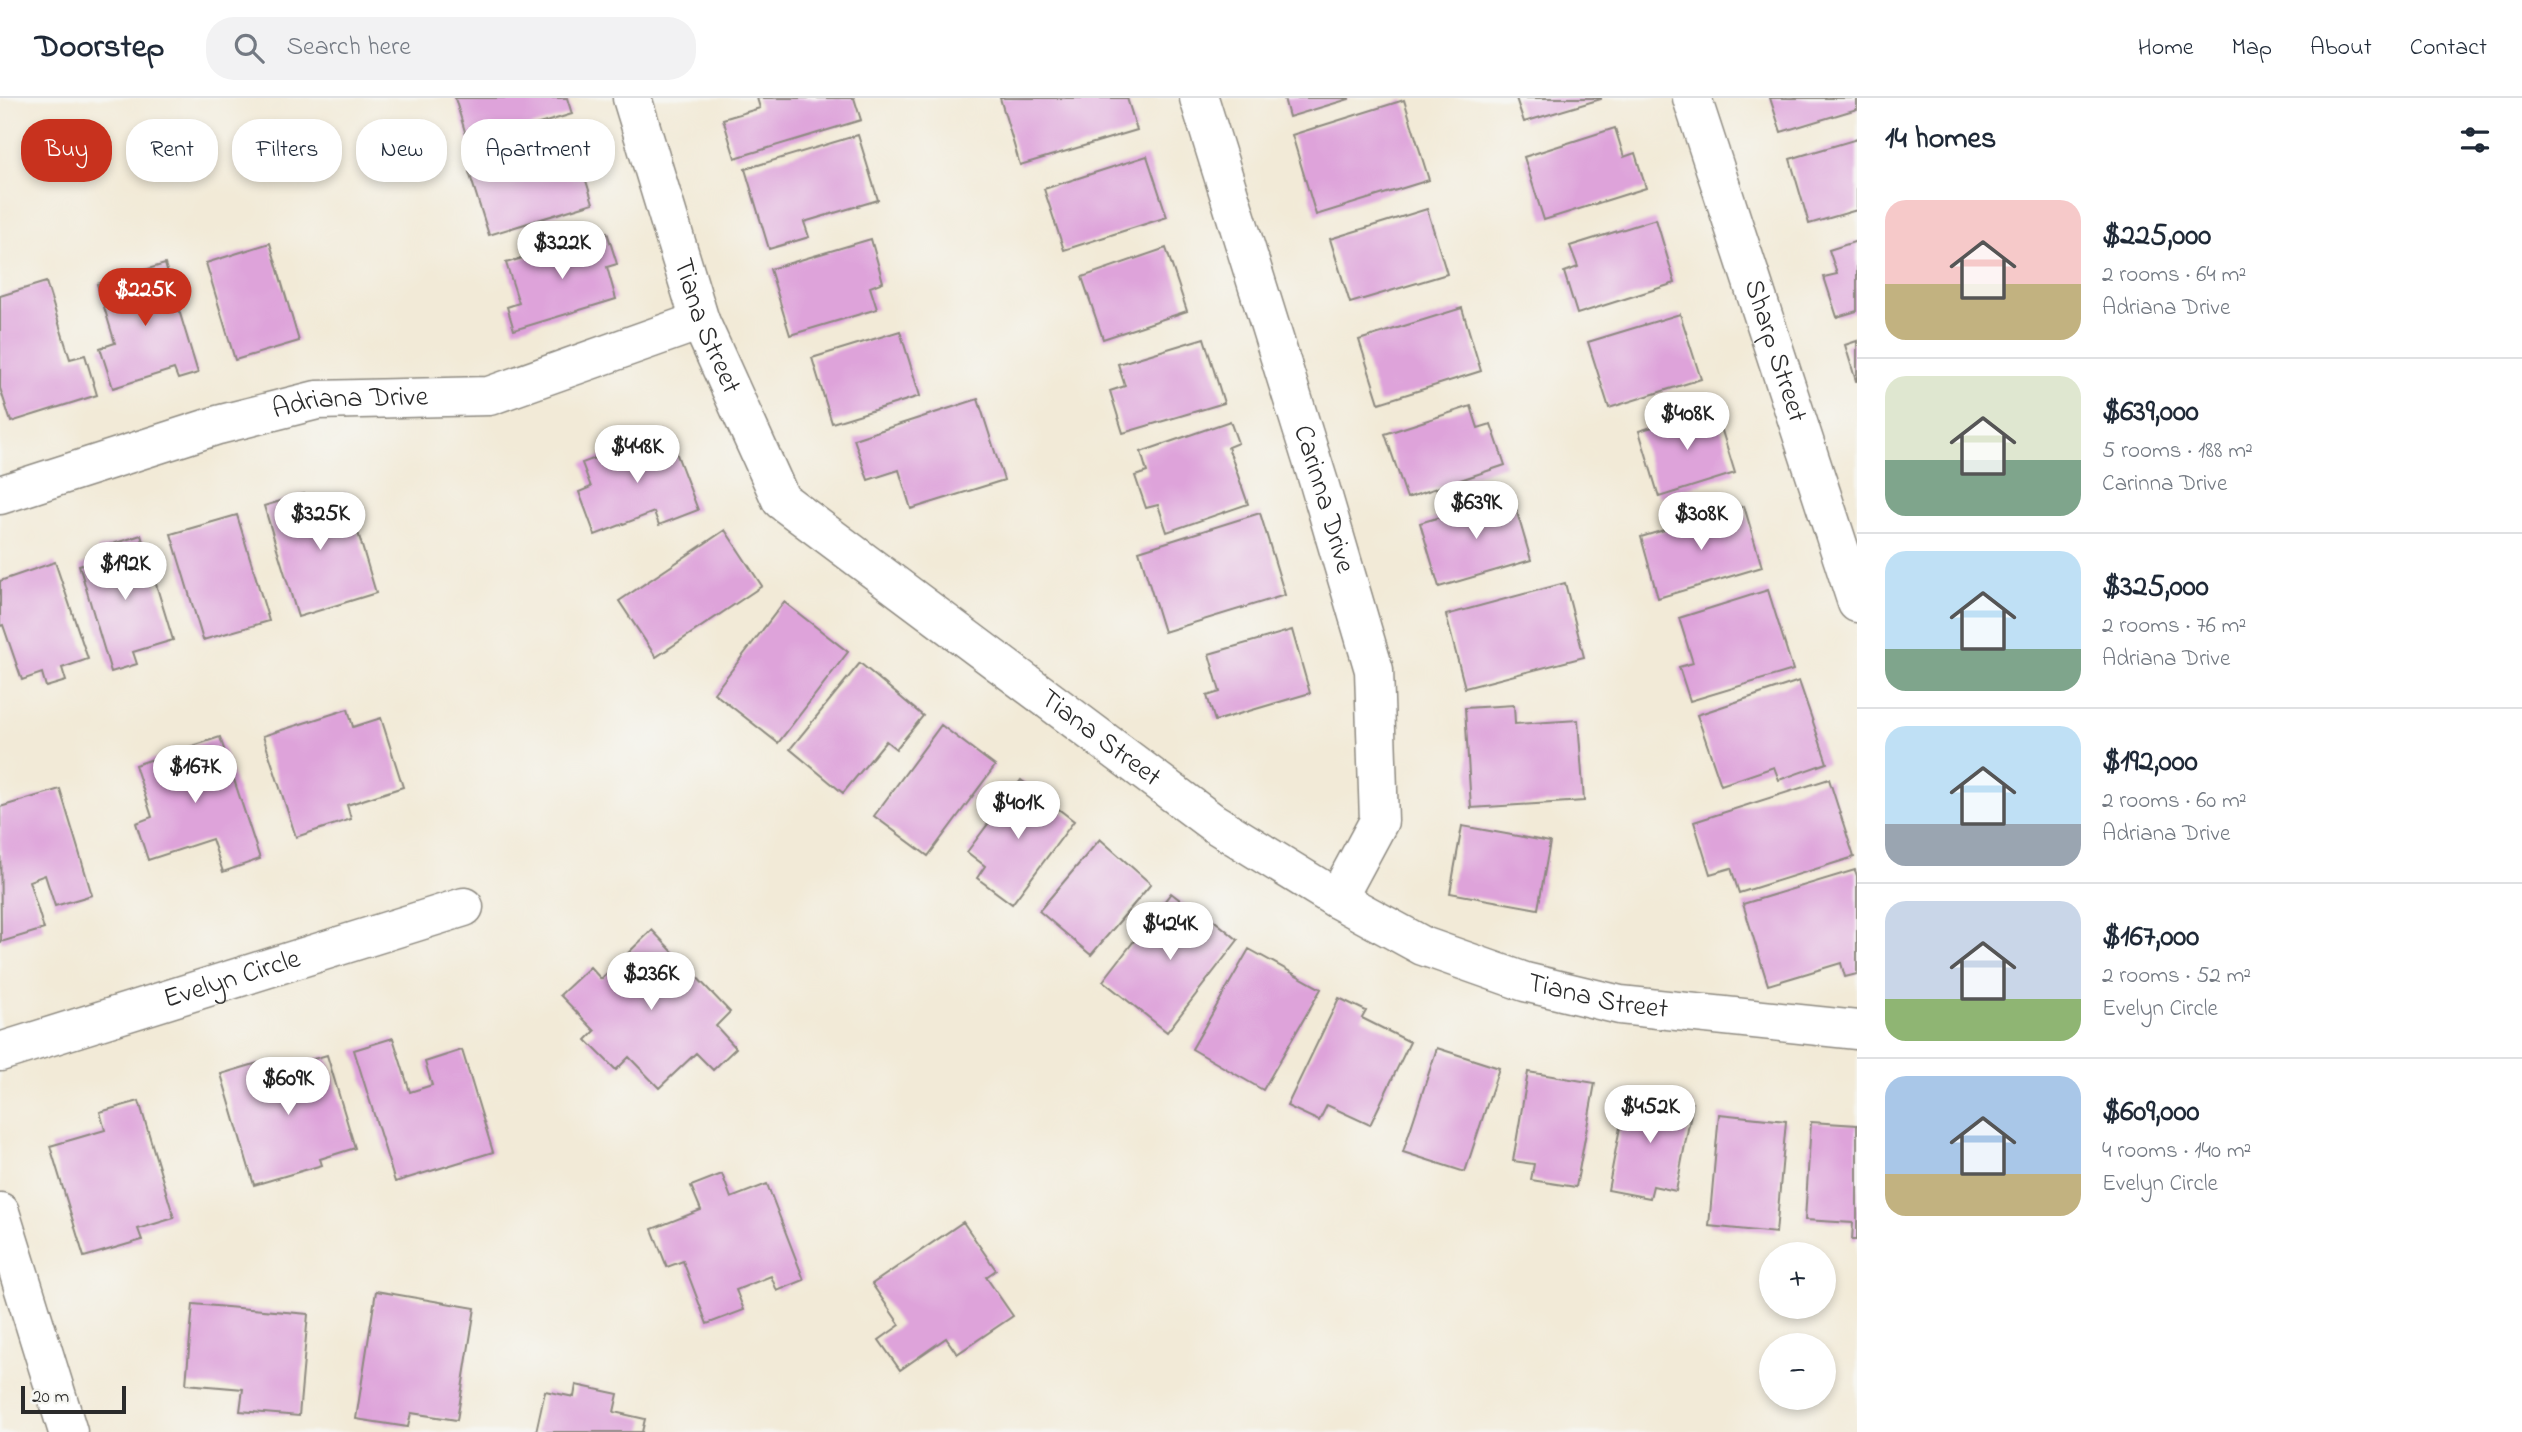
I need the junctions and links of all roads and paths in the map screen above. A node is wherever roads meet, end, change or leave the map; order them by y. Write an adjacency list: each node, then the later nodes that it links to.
1 (632, 98): 4 (street, Tiana Street)
2 (1199, 98): 7 (street, Carinna Drive)
3 (1692, 98): 6 (street, Sharp Street)
4 (700, 321): 5 (street, Adriana Drive); 7 (street, Tiana Street)
5 (0, 495)
6 (1857, 603)
7 (1337, 900): 9 (street, Tiana Street)
8 (464, 907): 10 (street, Evelyn Circle)
9 (1857, 1030)
10 (0, 1052)
11 (0, 1212): 12 (street)
12 (68, 1432)

